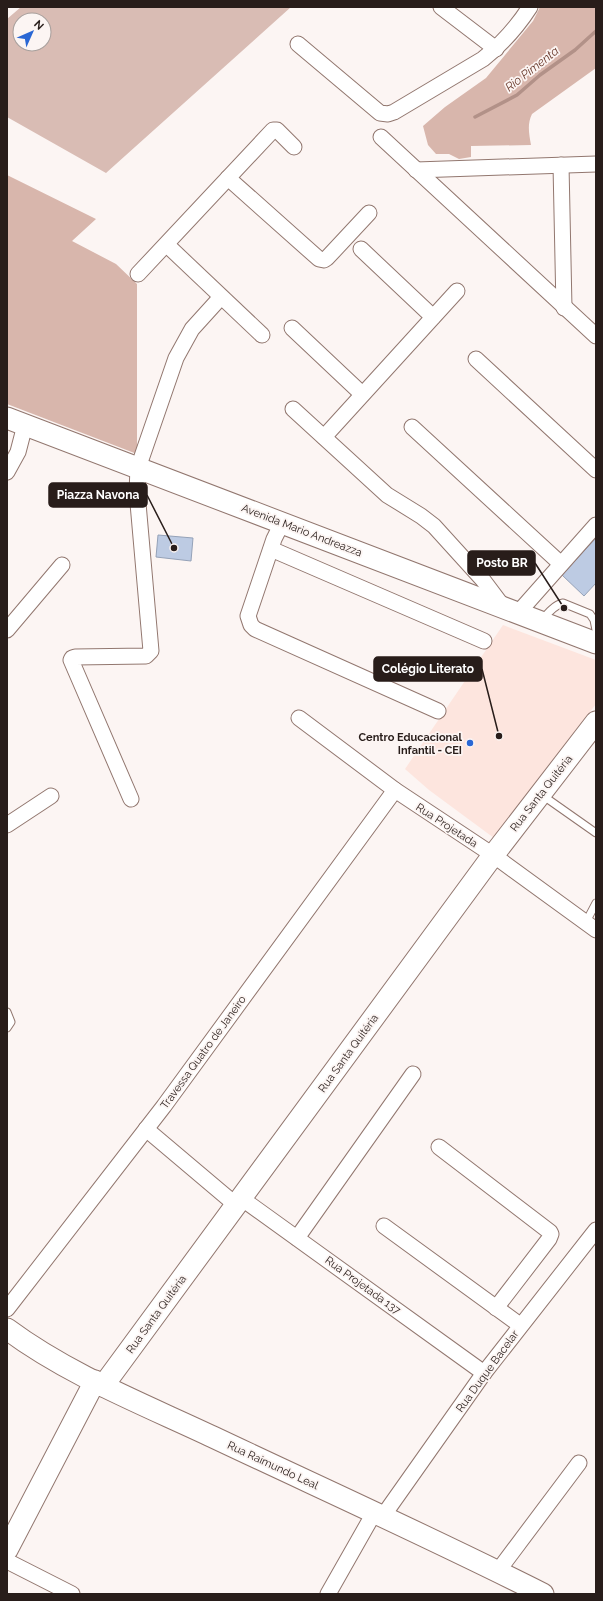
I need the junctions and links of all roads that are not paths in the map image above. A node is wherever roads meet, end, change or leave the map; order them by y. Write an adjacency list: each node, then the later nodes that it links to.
1 (441, 7): 4 (street)
2 (530, 7): 4 (street)
3 (298, 44): 4 (street)
4 (496, 49)
5 (381, 137): 9 (street)
6 (294, 147): 10 (street)
7 (596, 164): 8 (street)
8 (561, 165): 9 (street); 17 (street)
9 (416, 170): 17 (street)
10 (228, 178): 11 (street); 12 (street)
11 (369, 213)
12 (166, 245): 14 (street); 16 (street)
13 (361, 249): 18 (street)
14 (138, 274)
15 (457, 291): 18 (street)
16 (221, 297): 20 (street); 28 (street)
17 (564, 308): 21 (street)
18 (433, 317): 23 (street)
19 (292, 328): 23 (street)
20 (262, 335)
21 (596, 336)
22 (476, 359): 29 (street)
23 (362, 394): 27 (street)
24 (293, 409): 27 (street)
25 (16, 421): 28 (street, Avenida Mario Andreazza); 30 (street)
26 (412, 427): 34 (street)
27 (324, 437): 36 (street)
28 (138, 468): 31 (street, Avenida Mario Andreazza); 48 (street)
29 (596, 470)
30 (7, 472)
31 (282, 523): 33 (street); 36 (street, Avenida Mario Andreazza)
32 (596, 525): 34 (street)
33 (271, 549): 40 (street); 42 (street)
34 (561, 564): 36 (street)
35 (62, 565): 38 (street)
36 (511, 610): 37 (street, Avenida Mario Andreazza)
37 (540, 622): 39 (lane); 41 (street, Avenida Mario Andreazza)
38 (7, 630)
39 (596, 630)
40 (484, 641)
41 (596, 643)
42 (438, 711)
43 (300, 718): 45 (street, Rua Projetada)
44 (596, 722): 46 (street, Rua Santa Quitéria)
45 (395, 790): 51 (street, Rua Projetada); 57 (street, Travessa Quatro de Janeiro)
46 (541, 794): 50 (lane); 51 (street, Rua Santa Quitéria)
47 (50, 796): 49 (street)
48 (131, 799)
49 (7, 825)
50 (596, 834)
51 (493, 855): 53 (street, Rua Projetada); 59 (street, Rua Santa Quitéria)
52 (596, 903): 53 (lane)
53 (591, 926)
54 (7, 1012): 55 (lane)
55 (7, 1028)
56 (413, 1074): 62 (street)
57 (146, 1128): 59 (street, Rua Projetada 137); 64 (street, Travessa Quatro de Janeiro)
58 (440, 1147): 63 (street)
59 (239, 1201): 62 (street, Rua Projetada 137); 68 (street, Rua Santa Quitéria)
60 (384, 1226): 63 (street)
61 (596, 1230): 65 (street, Rua Duque Bacelar)
62 (297, 1238): 67 (street, Rua Projetada 137)
63 (496, 1308): 65 (street)
64 (7, 1309)
65 (520, 1325): 67 (street, Rua Duque Bacelar)
66 (7, 1329): 68 (street, Rua Raimundo Leal)
67 (484, 1373): 70 (street, Rua Duque Bacelar)
68 (99, 1384): 70 (street, Rua Raimundo Leal); 71 (street, Rua Santa Quitéria)
69 (579, 1464): 73 (street)
70 (378, 1514): 73 (street, Rua Raimundo Leal); 75 (street, Rua Duque Bacelar)
71 (7, 1550)
72 (7, 1561): 74 (street)
73 (498, 1571): 76 (street, Rua Raimundo Leal)
74 (72, 1594)
75 (328, 1594)
76 (543, 1594)

